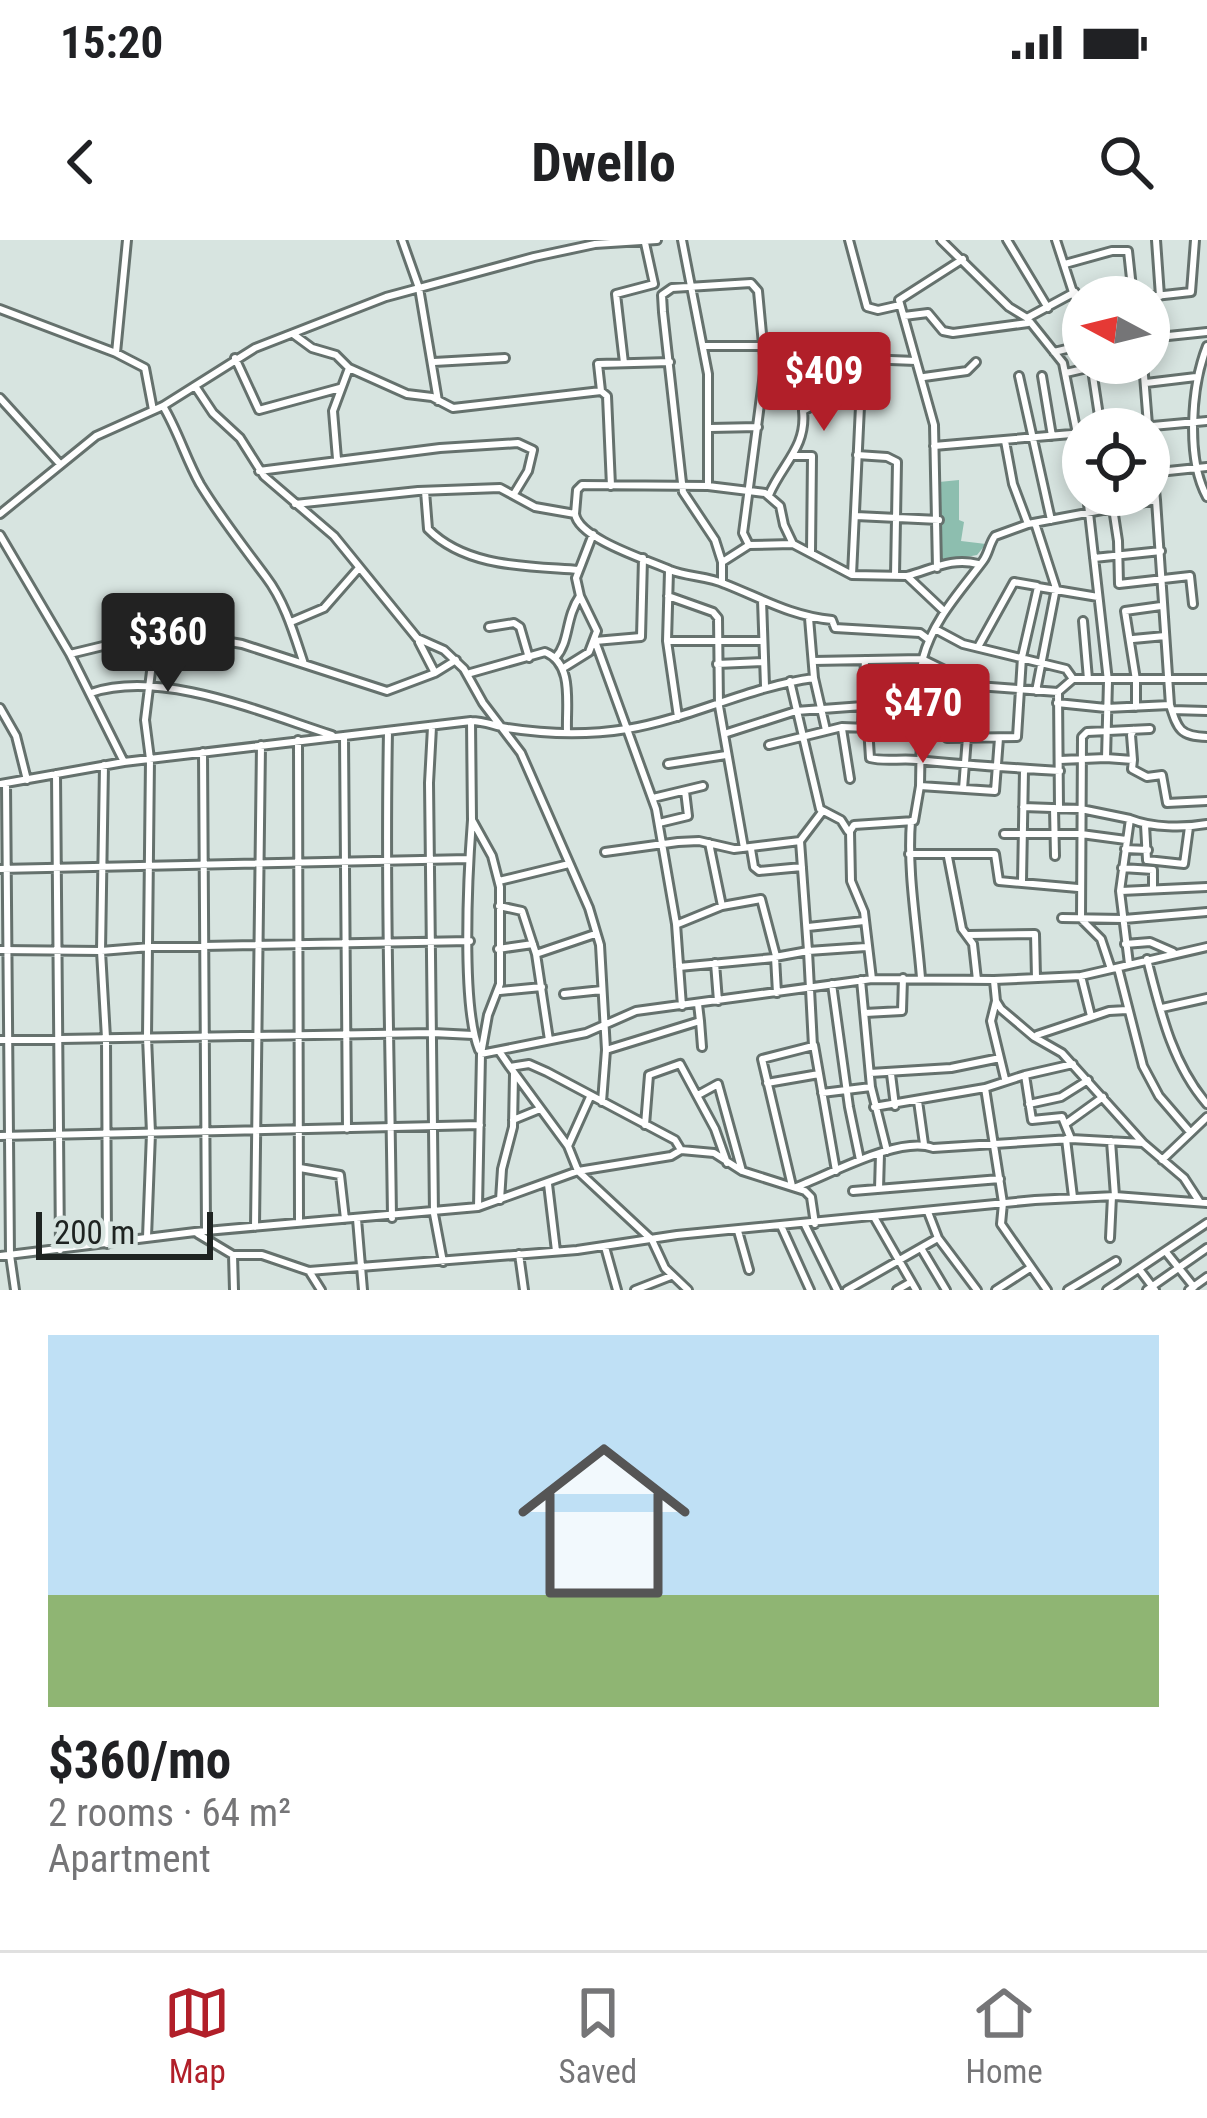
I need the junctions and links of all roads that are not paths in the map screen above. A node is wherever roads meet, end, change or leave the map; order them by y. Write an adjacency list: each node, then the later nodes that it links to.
1 (128, 240): 35 (street)
2 (402, 240): 19 (street)
3 (657, 240): 11 (street)
4 (682, 240): 18 (street)
5 (849, 240): 22 (street)
6 (941, 240): 13 (street)
7 (1007, 240): 23 (street)
8 (1056, 240): 14 (street)
9 (1156, 240): 17 (street)
10 (1196, 240): 20 (street)
11 (645, 241): 12 (street); 44 (street)
12 (595, 242): 19 (street)
13 (963, 259): 22 (street); 26 (street)
14 (1065, 264): 15 (street); 16 (street)
15 (1069, 276)
16 (1131, 276)
17 (1159, 276)
18 (692, 286): 30 (street); 31 (street); 41 (street)
19 (419, 288): 28 (street); 40 (street)
20 (1170, 295)
21 (1062, 300): 23 (street)
22 (900, 305): 25 (street)
23 (1048, 308): 26 (street)
24 (0, 309): 35 (street)
25 (904, 316): 26 (street); 42 (street)
26 (1028, 321): 34 (street)
27 (1207, 332): 29 (street)
28 (293, 334): 37 (street); 46 (street)
29 (1170, 336)
30 (763, 344): 31 (street); 36 (street); 64 (street)
31 (704, 346): 65 (street)
32 (1207, 346): 50 (street)
33 (1062, 350): 34 (street)
34 (1054, 352): 45 (street)
35 (116, 353): 60 (street)
36 (836, 354): 39 (street); 72 (street)
37 (235, 358): 52 (street); 53 (street)
38 (505, 358): 40 (street)
39 (863, 361): 42 (street); 71 (street)
40 (434, 362): 56 (street)
41 (670, 362): 44 (street); 80 (street)
42 (916, 362): 49 (street)
43 (976, 362): 49 (street)
44 (624, 364): 54 (street)
45 (1062, 366)
46 (349, 368): 53 (street); 56 (street)
47 (1019, 376): 68 (street)
48 (1042, 376): 67 (street)
49 (924, 377): 70 (street)
50 (1196, 377): 51 (street); 58 (street)
51 (1170, 380)
52 (196, 386): 59 (street); 77 (street)
53 (340, 388): 73 (street)
54 (601, 391): 56 (street); 78 (street)
55 (0, 398): 74 (street)
56 (438, 401)
57 (1207, 403): 58 (street)
58 (1194, 405): 62 (street)
59 (163, 406): 60 (street); 131 (street)
60 (153, 410): 74 (street)
61 (1207, 421): 62 (street)
62 (1192, 422): 63 (street); 75 (street)
63 (1170, 425)
64 (758, 427): 65 (street); 82 (street)
65 (710, 428): 79 (street)
66 (1062, 435): 67 (street)
67 (1052, 436): 68 (street)
68 (1030, 440): 69 (street); 96 (street)
69 (1005, 441): 70 (street); 97 (street)
70 (934, 446): 95 (street)
71 (857, 455): 89 (street); 94 (street)
72 (793, 456): 84 (street); 103 (street)
73 (337, 459): 77 (street); 83 (street)
74 (60, 464): 87 (street)
75 (1203, 467): 76 (street); 85 (street)
76 (1170, 470)
77 (259, 471): 86 (street)
78 (611, 486): 80 (street); 88 (street)
79 (708, 486): 80 (street); 82 (street)
80 (682, 487): 107 (street)
81 (425, 491): 83 (street); 86 (street); 111 (street)
82 (747, 491): 84 (street); 101 (street)
83 (514, 495): 88 (street)
84 (770, 495): 100 (street)
85 (1207, 497)
86 (295, 504): 109 (street)
87 (0, 514)
88 (575, 514): 98 (street)
89 (856, 516): 94 (street); 113 (street)
90 (1073, 516): 96 (street)
91 (1089, 516): 105 (street)
92 (1115, 516): 104 (street)
93 (1158, 516): 102 (street)
94 (896, 518): 95 (street); 114 (street)
95 (939, 520): 110 (street)
96 (1051, 520): 97 (street)
97 (1032, 523): 108 (street); 119 (street)
98 (593, 534): 106 (street); 111 (street)
99 (0, 535): 144 (street)
100 (793, 544): 101 (street); 103 (street)
101 (749, 545): 107 (street)
102 (1161, 551): 104 (street); 116 (street)
103 (811, 553): 113 (street)
104 (1118, 555): 105 (street); 116 (street)
105 (1094, 558): 124 (street)
106 (643, 559): 112 (street); 139 (street)
107 (722, 562): 117 (street)
108 (980, 564): 110 (street); 128 (street)
109 (359, 568): 131 (street); 136 (street)
110 (937, 568): 115 (street)
111 (579, 570): 122 (street)
112 (669, 570): 117 (street); 123 (street)
113 (852, 574): 114 (street)
114 (895, 576): 115 (street)
115 (907, 576): 128 (street)
116 (1162, 578): 120 (street); 127 (street)
117 (722, 582): 125 (street)
118 (1038, 586): 119 (street); 143 (street); 146 (street)
119 (1056, 588): 124 (street); 155 (street)
120 (1192, 590): 121 (street); 126 (street)
121 (1207, 590)
122 (580, 596): 139 (street); 145 (street)
123 (668, 596): 140 (street); 142 (street)
124 (1098, 597): 166 (street)
125 (762, 599): 129 (street); 141 (street)
126 (1193, 604)
127 (1161, 606): 135 (street); 138 (street)
128 (944, 611): 133 (street)
129 (809, 618): 137 (street); 150 (street)
130 (1083, 620): 160 (street)
131 (291, 622): 153 (street)
132 (489, 627): 147 (street)
133 (934, 629): 137 (street); 143 (street)
134 (155, 631): 144 (street); 153 (street); 168 (street)
135 (1165, 636): 138 (street); 164 (street)
136 (417, 638): 148 (street); 157 (street)
137 (928, 639): 151 (street)
138 (1131, 639): 163 (street)
139 (595, 641): 156 (street); 191 (street)
140 (667, 641): 142 (street); 185 (street)
141 (762, 641): 142 (street); 152 (street)
142 (717, 642): 154 (street)
143 (978, 647): 146 (street)
144 (70, 654): 173 (street)
145 (556, 657): 147 (street); 156 (street)
146 (1022, 657): 155 (street); 170 (street)
147 (529, 658): 158 (street)
148 (456, 660): 157 (street); 158 (street)
149 (865, 660): 150 (street); 151 (street); 177 (street)
150 (813, 661): 159 (street)
151 (922, 661): 167 (street); 194 (street)
152 (763, 662): 154 (street); 169 (street)
153 (304, 664): 157 (street)
154 (717, 664): 176 (street)
155 (1042, 664): 162 (street); 171 (street)
156 (565, 667): 198 (street)
157 (435, 673)
158 (467, 674): 190 (street)
159 (814, 678): 165 (street); 178 (street)
160 (1088, 679): 162 (street); 166 (street)
161 (1207, 679): 164 (street)
162 (1072, 680): 172 (street)
163 (1136, 680): 164 (street); 166 (street); 179 (street)
164 (1169, 680): 182 (street)
165 (790, 681): 169 (street); 183 (street)
166 (1108, 681): 181 (street)
167 (971, 684): 170 (street); 205 (street)
168 (148, 685): 173 (street); 200 (street); 211 (street)
169 (765, 686): 176 (street)
170 (1020, 688): 171 (street); 203 (street)
171 (1036, 691): 172 (street)
172 (1058, 692): 174 (street)
173 (91, 693): 216 (street)
174 (1057, 703): 181 (street); 214 (street)
175 (942, 704): 205 (street)
176 (719, 706): 185 (street); 199 (street)
177 (863, 706): 178 (street); 189 (street)
178 (819, 707): 183 (street); 193 (street)
179 (1136, 707): 181 (street); 182 (street)
180 (0, 708): 225 (street)
181 (1106, 708): 195 (street)
182 (1171, 708): 184 (street); 202 (street)
183 (796, 710): 199 (street); 201 (street)
184 (1207, 711)
185 (679, 717): 191 (street)
186 (471, 721): 187 (street); 190 (street); 238 (street)
187 (432, 727): 197 (street); 260 (street)
188 (842, 727): 189 (street); 193 (street); 224 (street)
189 (865, 727): 194 (street); 213 (street)
190 (501, 728): 198 (street); 265 (street)
191 (627, 729): 198 (street); 231 (street)
192 (1150, 729): 196 (street)
193 (826, 730): 201 (street)
194 (919, 730): 213 (street)
195 (1104, 730): 196 (street); 210 (street); 212 (street)
196 (1134, 730): 215 (street)
197 (388, 731): 200 (street); 262 (street)
198 (567, 731)
199 (724, 734): 209 (street)
200 (340, 736): 204 (street); 261 (street)
201 (804, 736): 207 (street); 236 (street)
202 (1207, 737)
203 (999, 739): 205 (street); 220 (street)
204 (298, 740): 206 (street); 263 (street)
205 (968, 740): 219 (street)
206 (261, 745): 208 (street); 264 (street)
207 (769, 745)
208 (203, 752): 211 (street); 266 (street)
209 (726, 755): 217 (street); 253 (street)
210 (1106, 758): 212 (street); 215 (street)
211 (150, 759): 216 (street); 268 (street)
212 (1084, 759): 214 (street); 235 (street)
213 (920, 760): 219 (street); 228 (street)
214 (1060, 760): 222 (street)
215 (1133, 760): 232 (street)
216 (124, 762): 218 (street)
217 (668, 764)
218 (104, 765): 223 (street); 269 (street)
219 (965, 767): 220 (street); 229 (street)
220 (997, 768): 221 (street); 229 (street)
221 (1024, 769): 222 (street); 233 (street)
222 (1060, 771): 234 (street)
223 (56, 774): 225 (street); 271 (street)
224 (850, 778)
225 (27, 780): 226 (street)
226 (3, 784): 273 (street)
227 (703, 786): 230 (street)
228 (920, 786): 229 (street); 239 (street)
229 (963, 789)
230 (685, 791): 231 (street); 240 (street)
231 (653, 798): 240 (street)
232 (1207, 801)
233 (1023, 807): 234 (street); 248 (street)
234 (1056, 808): 235 (street); 246 (street)
235 (1081, 809): 237 (street); 247 (street)
236 (822, 812): 244 (street); 249 (street)
237 (1130, 819): 242 (street); 252 (street)
238 (472, 820): 259 (street); 275 (street)
239 (911, 821): 244 (street); 256 (street)
240 (659, 823): 251 (street)
241 (1207, 824): 243 (street)
242 (1145, 825): 243 (street); 254 (street)
243 (1189, 827): 267 (street)
244 (849, 833): 286 (street)
245 (1004, 834): 248 (street)
246 (1055, 834): 247 (street); 248 (street); 258 (street)
247 (1081, 834): 252 (street); 277 (street)
248 (1024, 835): 274 (street)
249 (800, 842): 253 (street); 270 (street)
250 (709, 843): 251 (street); 253 (street); 281 (street)
251 (663, 844): 255 (street); 287 (street)
252 (1126, 845): 254 (street); 272 (street)
253 (747, 848): 270 (street)
254 (1148, 850): 267 (street)
255 (604, 852)
256 (909, 854): 257 (street); 317 (street)
257 (948, 856): 274 (street); 290 (street)
258 (1055, 856)
259 (469, 859): 260 (street); 292 (street)
260 (433, 861): 262 (street); 291 (street)
261 (345, 862): 262 (street); 263 (street); 293 (street)
262 (386, 862): 296 (street)
263 (298, 863): 264 (street); 295 (street)
264 (260, 864): 266 (street); 294 (street)
265 (569, 864): 275 (street); 289 (street)
266 (204, 865): 268 (street); 298 (street)
267 (1148, 865): 272 (street); 278 (street)
268 (150, 866): 269 (street); 300 (street)
269 (105, 867): 271 (street); 306 (street)
270 (802, 867): 288 (street)
271 (58, 868): 273 (street); 302 (street)
272 (1122, 868): 279 (street)
273 (3, 869): 305 (street)
274 (1022, 880): 277 (street)
275 (499, 881): 280 (street)
276 (1207, 887): 278 (street)
277 (1080, 888): 284 (street)
278 (1153, 890): 279 (street)
279 (1120, 891): 285 (street)
280 (499, 906): 303 (street); 304 (street)
281 (722, 906): 287 (street); 309 (street)
282 (1207, 912): 285 (street)
283 (1062, 918): 284 (street)
284 (1081, 919): 285 (street); 314 (street)
285 (1124, 919): 297 (street)
286 (865, 920): 288 (street); 301 (street)
287 (676, 924): 313 (street)
288 (808, 927): 307 (street)
289 (597, 934): 304 (street); 326 (street)
290 (966, 935): 318 (street); 321 (street)
291 (433, 941): 292 (street); 296 (street); 342 (street)
292 (470, 941): 345 (street)
293 (345, 943): 295 (street); 296 (street); 343 (street)
294 (258, 944): 295 (street); 298 (street); 347 (street)
295 (299, 944): 344 (street)
296 (388, 944): 341 (street)
297 (1125, 944): 308 (street); 312 (street)
298 (205, 946): 300 (street); 346 (street)
299 (1207, 946): 308 (street)
300 (150, 947): 306 (street); 349 (street)
301 (868, 947): 307 (street); 319 (street)
302 (59, 949): 305 (street); 306 (street); 351 (street)
303 (498, 949): 304 (street); 327 (street)
304 (535, 949): 324 (street)
305 (4, 950): 352 (street)
306 (101, 951): 350 (street)
307 (808, 951): 309 (street); 325 (street)
308 (1173, 952): 310 (street)
309 (775, 957): 311 (street); 328 (street)
310 (1147, 959): 312 (street); 335 (street)
311 (715, 963): 313 (street); 331 (street)
312 (1130, 964): 314 (street)
313 (679, 967): 334 (street)
314 (1114, 969): 315 (street); 336 (street)
315 (1081, 976): 318 (street); 338 (street)
316 (903, 978): 317 (street); 319 (street); 337 (street)
317 (921, 978): 321 (street)
318 (1036, 978): 322 (street)
319 (872, 979): 320 (street)
320 (861, 980): 323 (street); 337 (street)
321 (977, 980): 322 (street)
322 (994, 980): 332 (street)
323 (832, 984): 325 (street); 371 (street)
324 (542, 988): 327 (street); 353 (street)
325 (810, 988): 328 (street); 354 (street)
326 (603, 990): 329 (street); 340 (street)
327 (500, 991): 358 (street)
328 (777, 993): 331 (street)
329 (563, 994)
330 (1207, 998): 335 (street)
331 (718, 1001): 333 (street)
332 (996, 1001): 348 (street); 359 (street)
333 (698, 1004): 334 (street); 339 (street)
334 (682, 1006): 340 (street)
335 (1162, 1008): 379 (street)
336 (1129, 1010): 338 (street); 394 (street)
337 (865, 1013): 363 (street)
338 (1091, 1016): 348 (street)
339 (700, 1021): 355 (street); 356 (street)
340 (605, 1025): 353 (street); 356 (street)
341 (390, 1033): 342 (street); 343 (street); 389 (street)
342 (433, 1033): 345 (street); 388 (street)
343 (346, 1034): 344 (street); 390 (street)
344 (299, 1035): 347 (street); 392 (street)
345 (473, 1035): 358 (street)
346 (205, 1036): 347 (street); 349 (street); 393 (street)
347 (257, 1036): 391 (street)
348 (1034, 1036): 360 (street)
349 (147, 1037): 350 (street); 395 (street)
350 (106, 1038): 351 (street); 396 (street)
351 (61, 1039): 352 (street); 397 (street)
352 (4, 1040): 398 (street)
353 (549, 1040): 357 (street)
354 (814, 1045): 364 (street); 368 (street)
355 (702, 1047)
356 (606, 1050): 377 (street)
357 (499, 1051): 358 (street); 361 (street)
358 (481, 1054): 387 (street)
359 (1000, 1058): 362 (street); 366 (street)
360 (1073, 1064): 365 (street); 367 (street)
361 (512, 1070): 374 (street); 382 (street); 384 (street)
362 (891, 1072): 363 (street); 380 (street)
363 (870, 1073): 369 (street)
364 (819, 1074): 368 (street); 372 (street)
365 (1025, 1075): 366 (street); 378 (street)
366 (1005, 1079): 370 (street)
367 (1088, 1080): 375 (street); 378 (street)
368 (767, 1083): 416 (street)
369 (871, 1087): 371 (street); 381 (street)
370 (985, 1088): 376 (street); 403 (street)
371 (846, 1089): 372 (street); 407 (street)
372 (822, 1093): 413 (street)
373 (698, 1095): 386 (street); 409 (street); 412 (street)
374 (590, 1096): 377 (street); 404 (street)
375 (1103, 1096): 385 (street); 401 (street)
376 (918, 1101): 380 (street); 402 (street)
377 (602, 1102): 386 (street)
378 (1029, 1104): 385 (street)
379 (1207, 1104)
380 (895, 1106): 381 (street)
381 (874, 1107): 406 (street)
382 (540, 1109): 384 (street); 404 (street)
383 (1207, 1117): 394 (street)
384 (513, 1120): 421 (street)
385 (1066, 1123): 399 (street)
386 (645, 1125): 405 (street)
387 (480, 1126): 388 (street); 424 (street)
388 (434, 1127): 389 (street); 426 (street)
389 (391, 1128): 390 (street); 428 (street)
390 (347, 1129): 392 (street)
391 (256, 1130): 392 (street); 393 (street); 434 (street)
392 (299, 1130): 410 (street)
393 (206, 1132): 395 (street); 436 (street)
394 (1190, 1132): 408 (street)
395 (151, 1133): 396 (street); 440 (street)
396 (105, 1134): 397 (street); 444 (street)
397 (61, 1135): 398 (street); 448 (street)
398 (4, 1136): 452 (street)
399 (1069, 1139): 400 (street); 403 (street); 420 (street)
400 (1111, 1141): 401 (street); 419 (street)
401 (1143, 1143): 408 (street)
402 (924, 1144): 403 (street); 406 (street)
403 (996, 1145): 414 (street)
404 (568, 1146): 411 (street)
405 (681, 1150): 409 (street); 411 (street)
406 (884, 1153): 407 (street); 417 (street)
407 (860, 1160): 413 (street)
408 (1162, 1160): 422 (street)
409 (728, 1164): 412 (street)
410 (299, 1168): 430 (street); 431 (street)
411 (578, 1171): 415 (street); 443 (street)
412 (742, 1171): 416 (street)
413 (836, 1172): 416 (street)
414 (1000, 1179): 417 (street); 423 (street)
415 (548, 1183): 421 (street); 449 (street)
416 (794, 1186): 433 (street)
417 (880, 1189): 418 (street)
418 (854, 1191)
419 (1113, 1196): 420 (street); 422 (street); 442 (street)
420 (1073, 1198): 423 (street)
421 (500, 1201): 424 (street)
422 (1205, 1202)
423 (1003, 1203): 425 (street); 459 (street)
424 (478, 1208): 426 (street)
425 (928, 1212): 427 (street); 441 (street)
426 (434, 1214): 428 (street); 457 (street)
427 (874, 1217): 433 (street); 455 (street)
428 (392, 1218): 429 (street)
429 (357, 1219): 430 (street); 458 (street)
430 (344, 1220): 431 (street)
431 (299, 1222): 434 (street)
432 (1207, 1223): 439 (street)
433 (810, 1224): 435 (street); 480 (street)
434 (255, 1227): 436 (street)
435 (782, 1228): 437 (street); 479 (street)
436 (206, 1231): 438 (street)
437 (738, 1231): 443 (street); 462 (street)
438 (195, 1232): 440 (street); 453 (street)
439 (1192, 1233): 447 (street); 450 (street)
440 (147, 1237): 444 (street)
441 (938, 1238): 446 (street); 484 (street)
442 (1110, 1238)
443 (652, 1240): 445 (street); 464 (street)
444 (107, 1244): 448 (street)
445 (604, 1246): 449 (street); 477 (street)
446 (921, 1248): 455 (street); 483 (street)
447 (1205, 1249): 460 (street)
448 (60, 1250): 452 (street)
449 (556, 1252): 451 (street)
450 (1166, 1252): 460 (street); 461 (street)
451 (519, 1254): 457 (street); 476 (street)
452 (10, 1255): 454 (street); 472 (street)
453 (233, 1255): 463 (street); 473 (street)
454 (0, 1256)
455 (898, 1261): 467 (street); 481 (street)
456 (1116, 1261): 466 (street)
457 (443, 1262): 458 (street)
458 (360, 1268): 463 (street); 475 (street)
459 (1030, 1268): 485 (street); 486 (street)
460 (1179, 1268): 469 (street); 471 (street)
461 (1139, 1269): 468 (street); 471 (street)
462 (749, 1270)
463 (309, 1271): 474 (street)
464 (673, 1276): 470 (street); 478 (street)
465 (1207, 1277): 469 (street)
466 (1086, 1278): 487 (street); 488 (street)
467 (914, 1286): 482 (street)
468 (1120, 1287): 489 (street)
469 (1192, 1288)
470 (640, 1289)
471 (1152, 1289)
472 (15, 1290)
473 (234, 1290)
474 (320, 1290)
475 (363, 1290)
476 (524, 1290)
477 (617, 1290)
478 (688, 1290)
479 (810, 1290)
480 (837, 1290)
481 (847, 1290)
482 (897, 1290)
483 (946, 1290)
484 (977, 1290)
485 (996, 1290)
486 (1047, 1290)
487 (1068, 1290)
488 (1093, 1290)
489 (1106, 1290)

